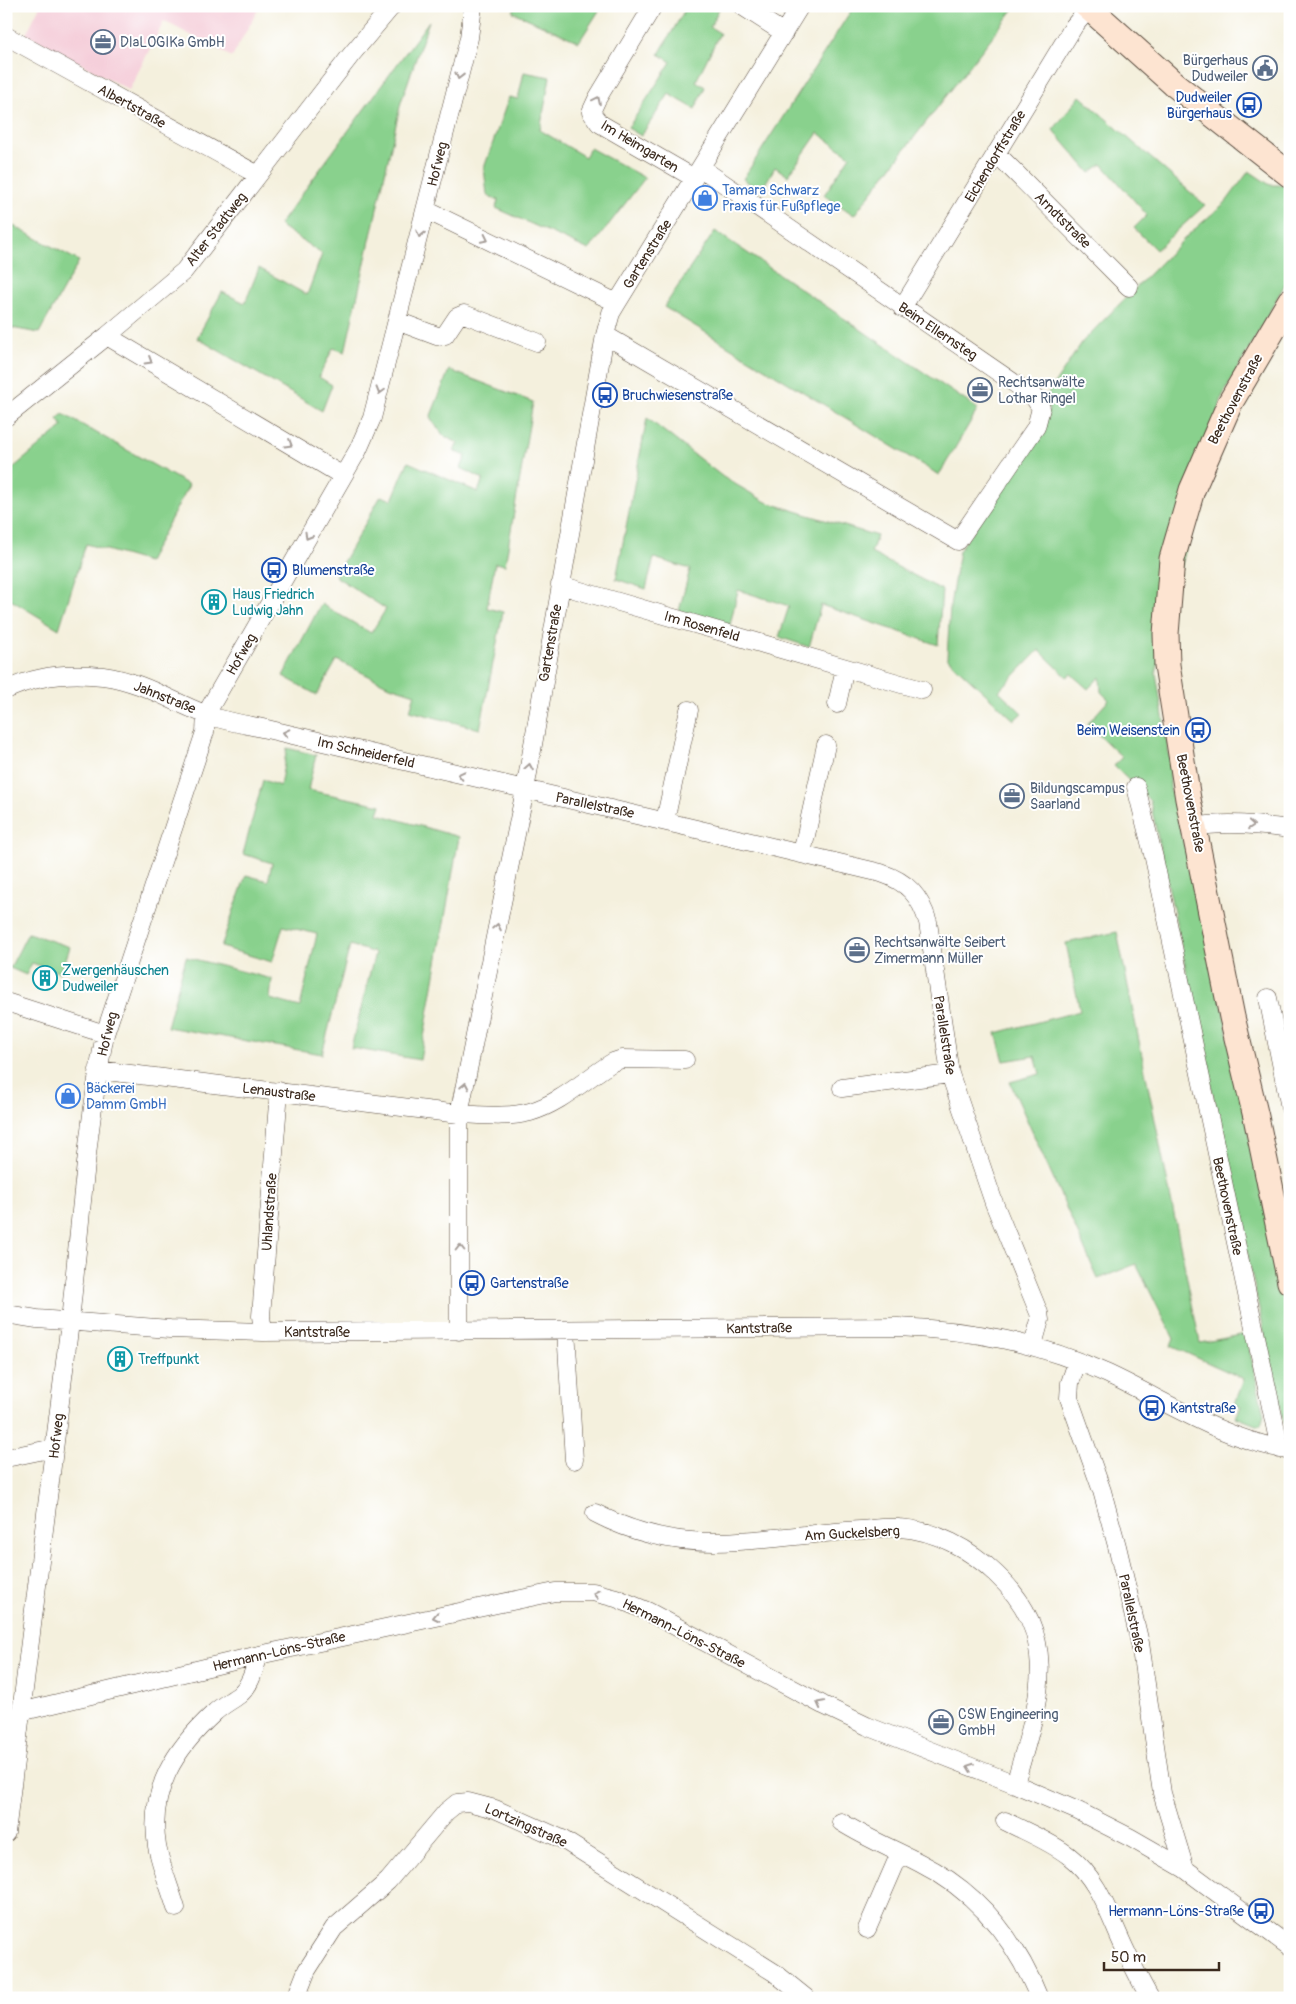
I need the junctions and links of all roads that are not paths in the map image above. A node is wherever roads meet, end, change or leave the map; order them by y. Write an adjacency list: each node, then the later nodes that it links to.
1 (392, 6): 12 (street, Alter Stadtweg)
2 (473, 6): 13 (street, Hofweg, one-way to 13)
3 (653, 6): 11 (street, Im Heimgarten, one-way to 3)
4 (742, 6): 7 (street)
5 (800, 6): 7 (street, Gartenstraße)
6 (1094, 7): 9 (street, Eichendorffstraße); 10 (street)
7 (784, 33): 11 (street, Gartenstraße)
8 (6, 36): 12 (street, Albertstraße)
9 (996, 153): 14 (street, Arndtstraße); 17 (street, Eichendorffstraße)
10 (1288, 169)
11 (697, 173): 16 (street, Gartenstraße); 17 (street, Beim Ellernsteg)
12 (258, 175): 20 (street, Alter Stadtweg)
13 (426, 210): 16 (street, one-way to 16); 18 (street, Hofweg, one-way to 18)
14 (1129, 287)
15 (1287, 302): 35 (street, Beethovenstraße)
16 (617, 303): 19 (street, Gartenstraße)
17 (902, 308): 19 (street, Beim Ellernsteg)
18 (397, 321): 21 (street); 23 (street, Hofweg, one-way to 23)
19 (604, 335): 24 (street, Gartenstraße)
20 (108, 336): 22 (street, Alter Stadtweg); 23 (street, one-way to 23)
21 (537, 342)
22 (6, 417)
23 (343, 476): 30 (street, Hofweg, one-way to 30)
24 (560, 585): 25 (street, Im Rosenfeld); 33 (street, Gartenstraße, one-way to 24)
25 (845, 668): 27 (street, Im Rosenfeld); 28 (street)
26 (6, 690): 30 (street, Jahnstraße)
27 (922, 690)
28 (837, 704)
29 (689, 710): 34 (street)
30 (206, 714): 33 (street, Im Schneiderfeld, one-way to 30); 40 (street, Hofweg)
31 (826, 745): 37 (street)
32 (1136, 787): 57 (street, Beethovenstraße)
33 (525, 790): 34 (street, Parallelstraße); 47 (street, Gartenstraße, one-way to 33)
34 (665, 821): 37 (street, Parallelstraße)
35 (1194, 827): 36 (street, one-way to 36); 48 (street, Beethovenstraße)
36 (1290, 829)
37 (802, 854): 43 (street, Parallelstraße)
38 (1268, 998): 46 (street)
39 (6, 1002): 40 (street)
40 (105, 1034): 42 (street, Hofweg)
41 (685, 1060): 47 (street, Lenaustraße)
42 (98, 1070): 45 (street, Lenaustraße); 50 (street, Hofweg)
43 (950, 1074): 44 (street); 54 (street, Parallelstraße)
44 (842, 1088)
45 (279, 1091): 47 (street, Lenaustraße); 53 (street, Uhlandstraße)
46 (1290, 1108)
47 (460, 1114): 52 (street, Gartenstraße, one-way to 47)
48 (1290, 1282)
49 (6, 1314): 50 (street, Kantstraße)
50 (70, 1322): 53 (street, Kantstraße); 56 (street, Hofweg)
51 (566, 1330): 52 (street, Kantstraße); 54 (street, Kantstraße); 59 (street)
52 (459, 1331): 53 (street, Kantstraße)
53 (263, 1332)
54 (1033, 1345): 55 (street, Kantstraße)
55 (1077, 1362): 57 (street, Kantstraße); 68 (street, Parallelstraße)
56 (54, 1448): 58 (street); 62 (street, Hofweg)
57 (1285, 1449)
58 (6, 1458)
59 (574, 1460)
60 (595, 1513): 63 (street, Am Guckelsberg)
61 (259, 1655): 62 (street, Hermann-Löns-Straße); 63 (street, Hermann-Löns-Straße, one-way to 61); 69 (street)
62 (20, 1712): 66 (street, Hofweg)
63 (1015, 1784): 68 (street, Hermann-Löns-Straße)
64 (1005, 1821): 75 (street)
65 (841, 1822): 67 (street)
66 (6, 1833)
67 (900, 1853): 70 (street); 74 (street)
68 (1185, 1869): 71 (street, Hermann-Löns-Straße)
69 (176, 1908)
70 (867, 1929)
71 (1290, 1947)
72 (296, 1998): 73 (street, Lortzingstraße)
73 (806, 1998)
74 (1039, 1998)
75 (1150, 1998)

